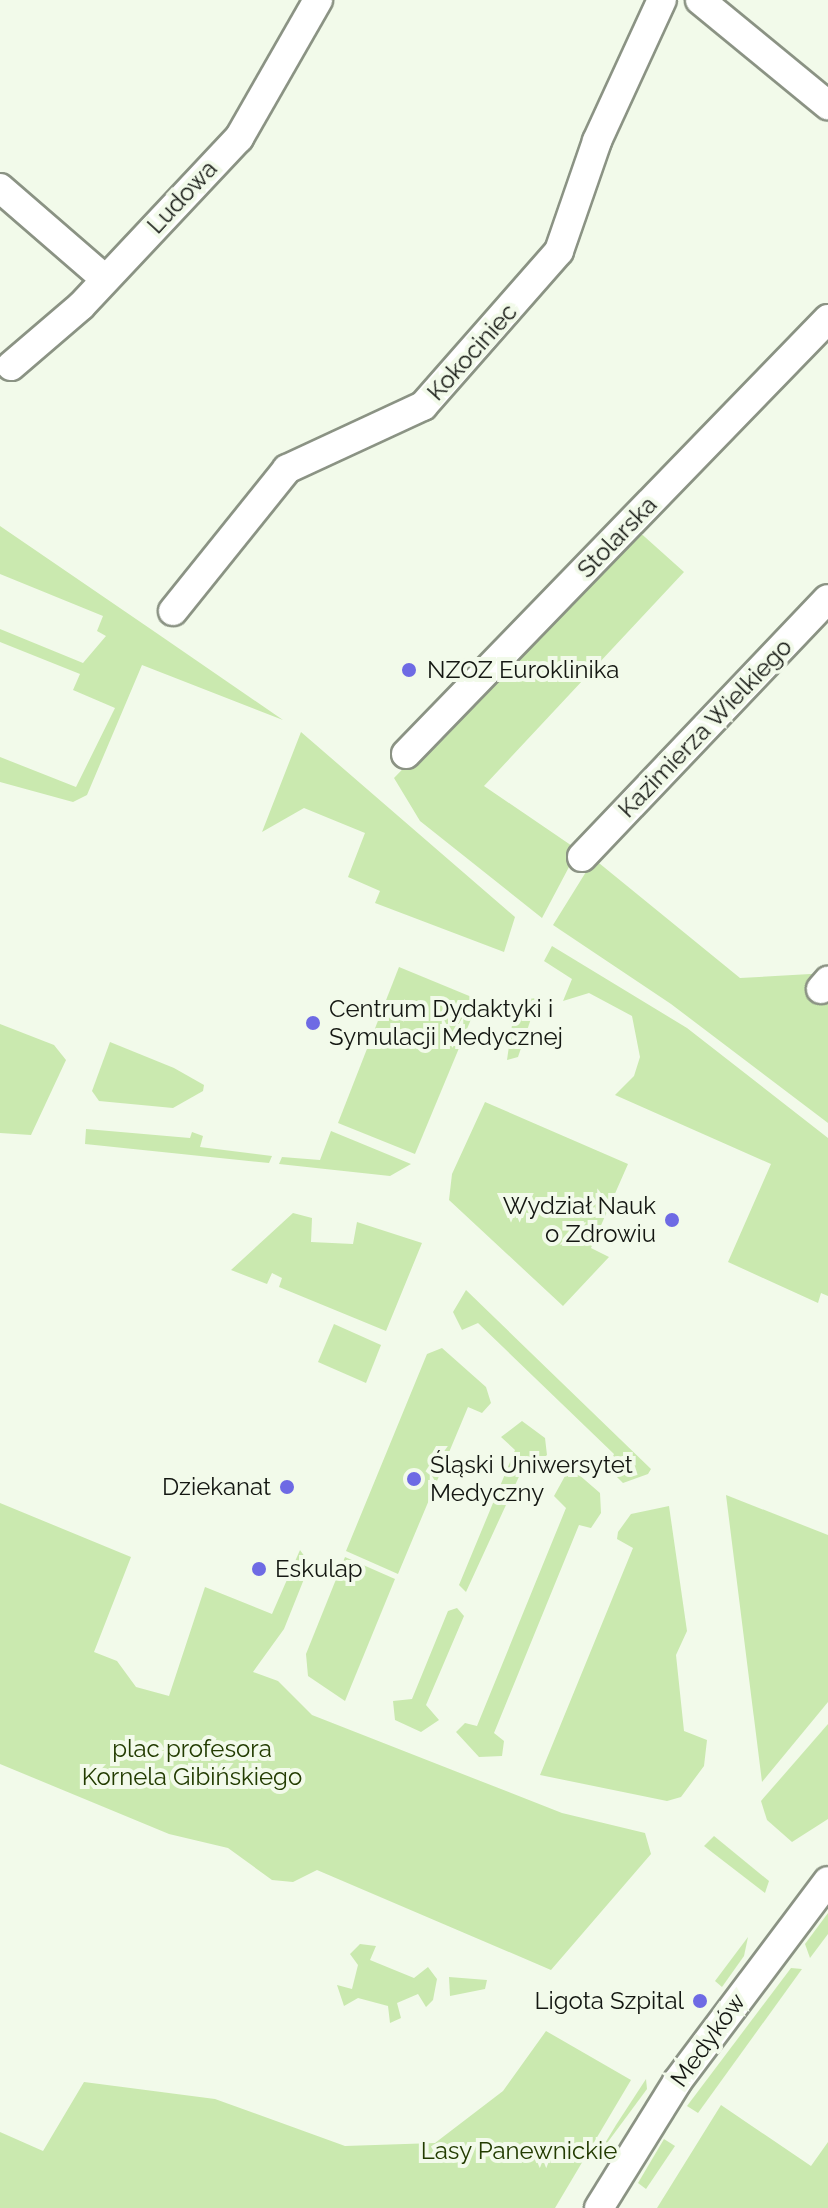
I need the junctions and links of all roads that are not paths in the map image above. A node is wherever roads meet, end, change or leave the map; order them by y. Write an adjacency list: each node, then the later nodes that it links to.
1 (318, 0): 6 (street, Ludowa)
2 (662, 0): 10 (street, Kokociniec)
3 (700, 0): 4 (street)
4 (828, 105)
5 (0, 188): 6 (street)
6 (105, 279): 8 (street, Ludowa)
7 (828, 319): 11 (street, Stolarska)
8 (11, 366)
9 (828, 599): 12 (street, Kazimierza Wielkiego)
10 (173, 611)
11 (406, 754)
12 (582, 857)
13 (828, 1881): 14 (street, Medyków)
14 (599, 2208)

